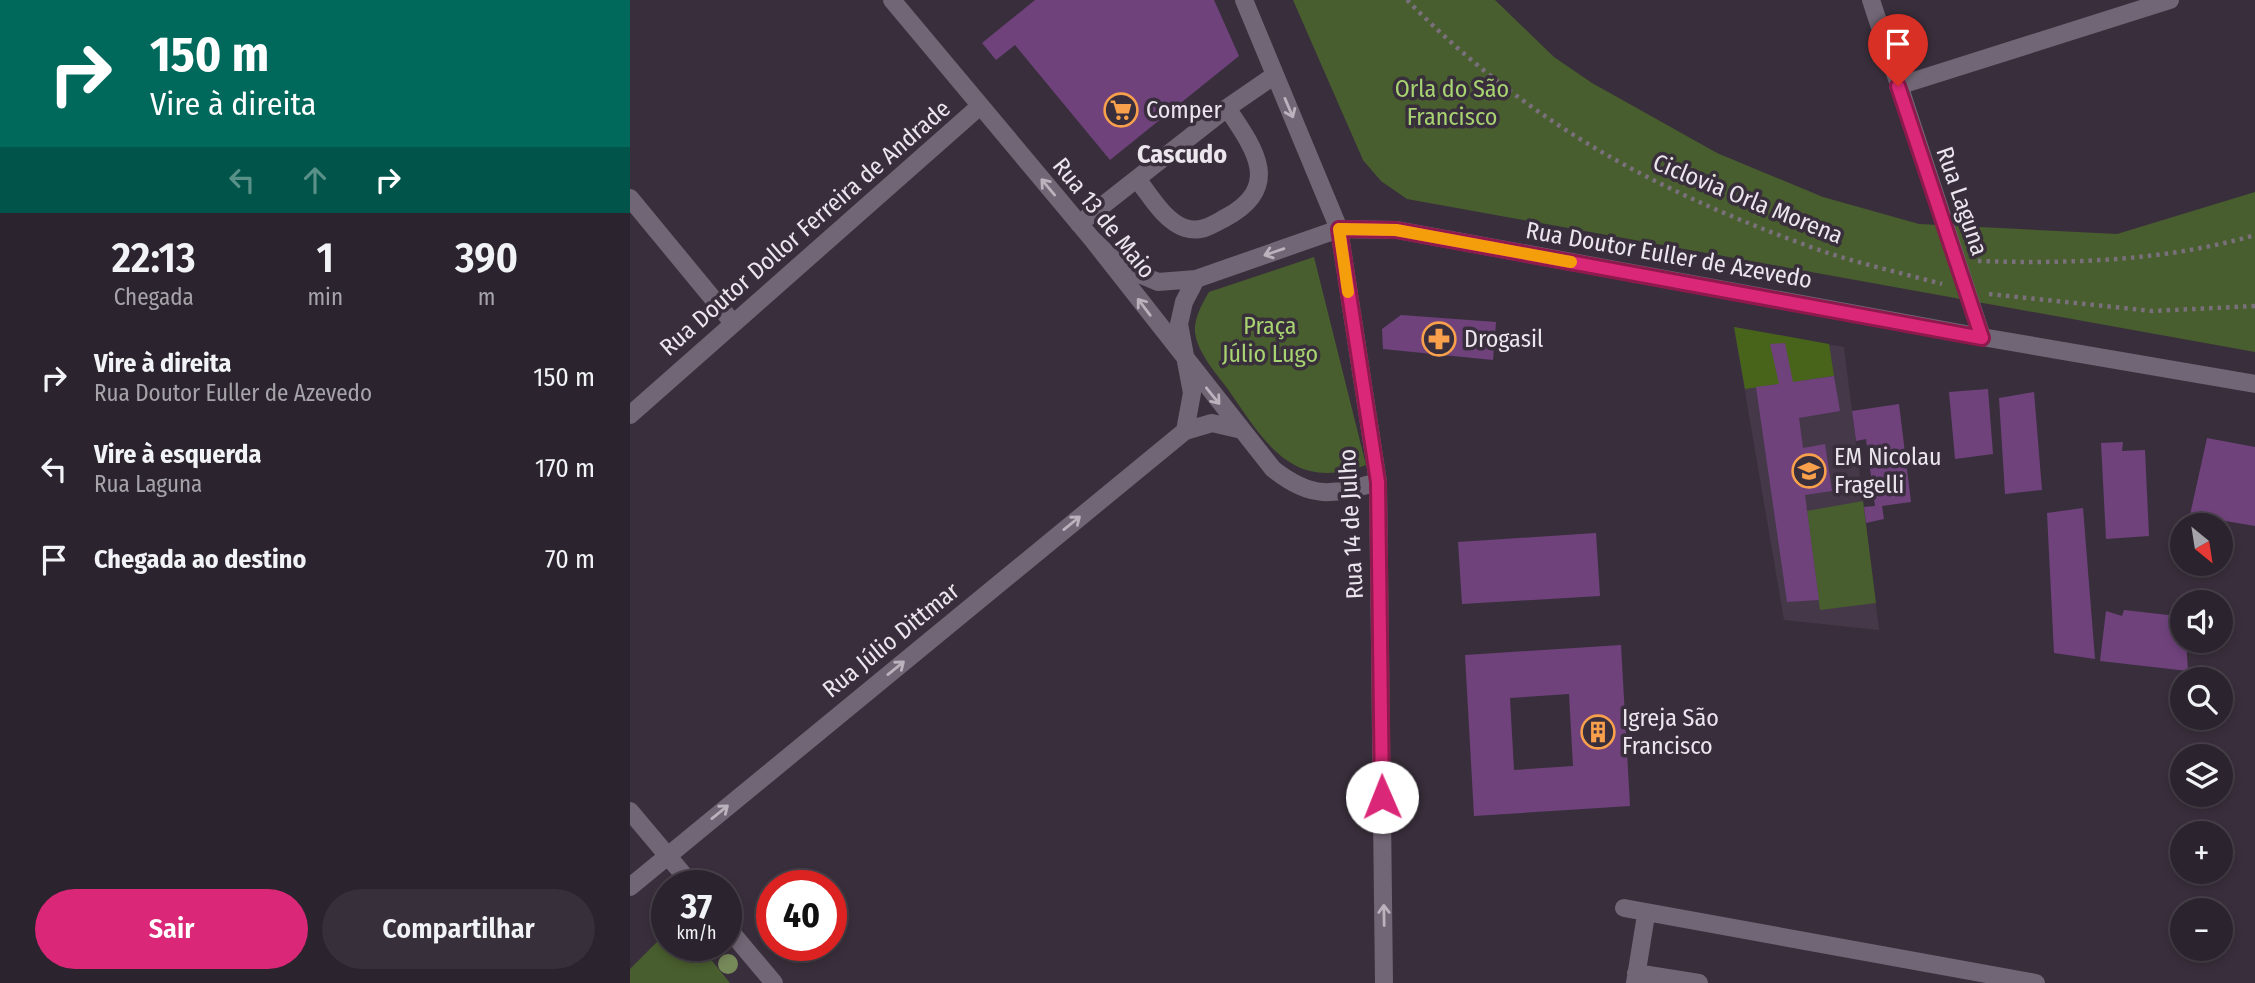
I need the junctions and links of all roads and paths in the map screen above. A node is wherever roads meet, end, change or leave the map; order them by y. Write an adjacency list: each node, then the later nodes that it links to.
1 (892, 0): 8 (street, Rua 13 de Maio)
2 (1244, 0): 6 (street, Rua 14 de Julho)
3 (1407, 0): 18 (path, Ciclovia Orla Morena)
4 (1871, 0): 7 (street, Rua Laguna)
5 (2170, 0): 7 (street)
6 (1275, 75): 9 (street); 13 (street, Rua 14 de Julho, one-way to 13)
7 (1898, 86): 16 (street, Rua Laguna)
8 (980, 106): 12 (street, Rua 13 de Maio, one-way to 8); 20 (street, Rua Doutor Dollor Ferreira de Andrade)
9 (1227, 108): 10 (street); 10 (street)
10 (1137, 179): 12 (street)
11 (630, 198): 20 (street)
12 (1079, 224): 15 (street, Rua 13 de Maio)
13 (1339, 229): 17 (street, Rua Doutor Euller de Azevedo, one-way to 17); 21 (street, Rua Doutor Euller de Azevedo); 27 (street, Rua 14 de Julho)
14 (2255, 235): 16 (path)
15 (1092, 239): 17 (street, Rua Doutor Euller de Azevedo); 22 (street, Rua 13 de Maio, one-way to 15)
16 (1956, 260): 18 (street, Rua Laguna)
17 (1195, 279): 22 (street)
18 (1966, 291): 19 (path, Ciclovia Orla Morena); 21 (street, Rua Laguna)
19 (2255, 306)
20 (733, 323): 24 (street, Rua Doutor Dollor Ferreira de Andrade)
21 (1982, 338): 23 (street, Rua Doutor Euller de Azevedo)
22 (1185, 362): 25 (street, Rua 13 de Maio, one-way to 25); 26 (street)
23 (2255, 384)
24 (630, 415)
25 (1242, 430): 26 (street, Rua Júlio Dittmar); 27 (street, Rua 13 de Maio)
26 (1185, 431): 29 (street, Rua Júlio Dittmar, one-way to 26)
27 (1378, 482): 37 (street, Rua 14 de Julho, one-way to 27)
28 (630, 811): 29 (street)
29 (667, 855): 30 (street); 31 (street, Rua Júlio Dittmar)
30 (679, 870)
31 (630, 887)
32 (1624, 908): 33 (street)
33 (1646, 915): 35 (street); 39 (street)
34 (742, 945): 36 (street)
35 (1635, 978): 38 (street)
36 (774, 983)
37 (1384, 983)
38 (1699, 983)
39 (2036, 983)

